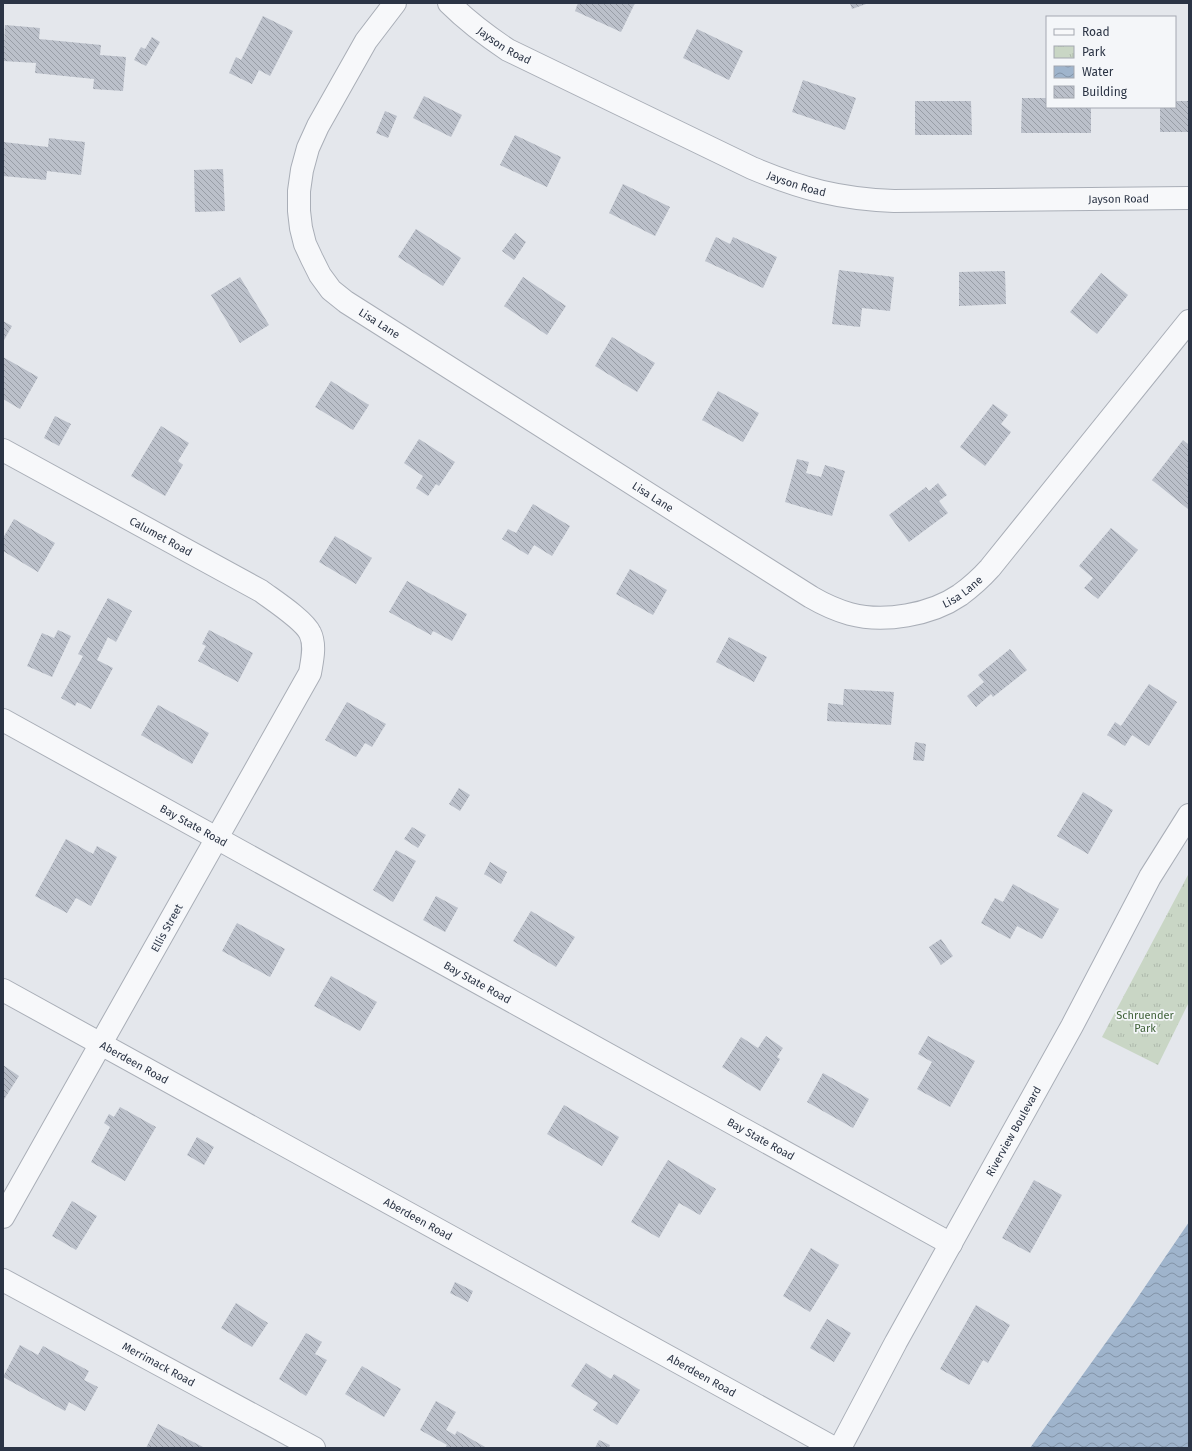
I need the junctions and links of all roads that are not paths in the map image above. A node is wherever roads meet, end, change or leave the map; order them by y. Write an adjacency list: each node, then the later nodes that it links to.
1 (395, 3): 4 (street, Lisa Lane)
2 (450, 3): 3 (street, Jayson Road)
3 (1189, 198)
4 (1189, 321)
5 (3, 450): 6 (street, Calumet Road)
6 (310, 633): 9 (street, Ellis Street)
7 (3, 720): 9 (street, Bay State Road)
8 (1189, 815): 13 (street, Riverview Boulevard)
9 (217, 838): 11 (street, Ellis Street); 13 (street, Bay State Road)
10 (3, 990): 11 (street, Aberdeen Road)
11 (101, 1044): 12 (street, Ellis Street); 16 (street, Aberdeen Road)
12 (3, 1217)
13 (951, 1244): 17 (street, Riverview Boulevard)
14 (3, 1280): 15 (street, Merrimack Road)
15 (314, 1448)
16 (834, 1448)
17 (840, 1448)

